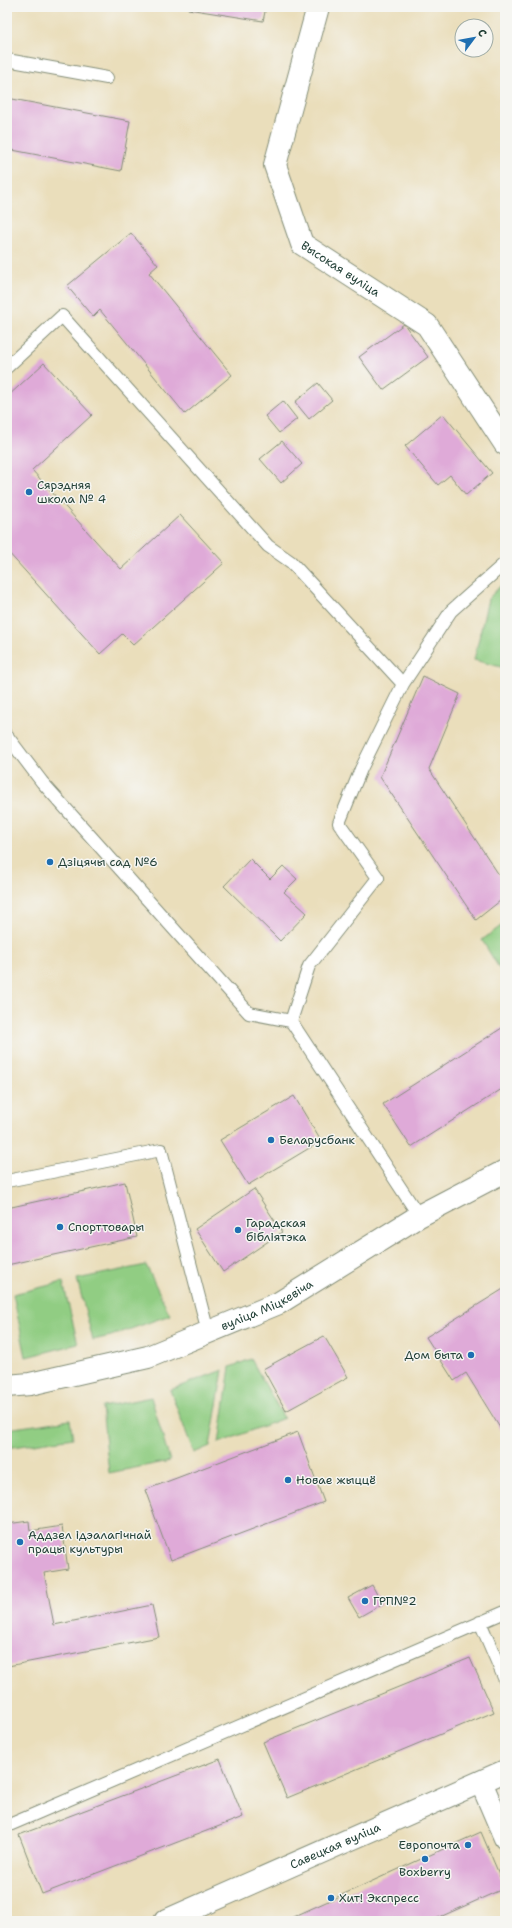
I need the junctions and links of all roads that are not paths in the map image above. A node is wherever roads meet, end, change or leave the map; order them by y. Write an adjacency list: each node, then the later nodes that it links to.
1 (318, 7): 5 (street, Высокая вуліца)
2 (7, 60): 3 (lane)
3 (106, 78)
4 (7, 367): 7 (lane)
5 (505, 444)
6 (505, 563): 7 (lane)
7 (403, 684): 9 (lane)
8 (7, 736): 9 (lane)
9 (291, 1021): 12 (lane)
10 (505, 1171): 12 (street, вуліца Міцкевіча)
11 (7, 1181): 13 (lane)
12 (419, 1216): 13 (street, вуліца Міцкевіча)
13 (208, 1332): 14 (street, вуліца Міцкевіча)
14 (7, 1386)
15 (505, 1612): 16 (lane)
16 (480, 1622): 17 (lane); 20 (lane)
17 (505, 1680)
18 (505, 1771): 19 (street, Савецкая вуліца)
19 (481, 1782): 21 (street); 22 (street, Савецкая вуліца)
20 (7, 1826)
21 (505, 1838)
22 (176, 1919)

